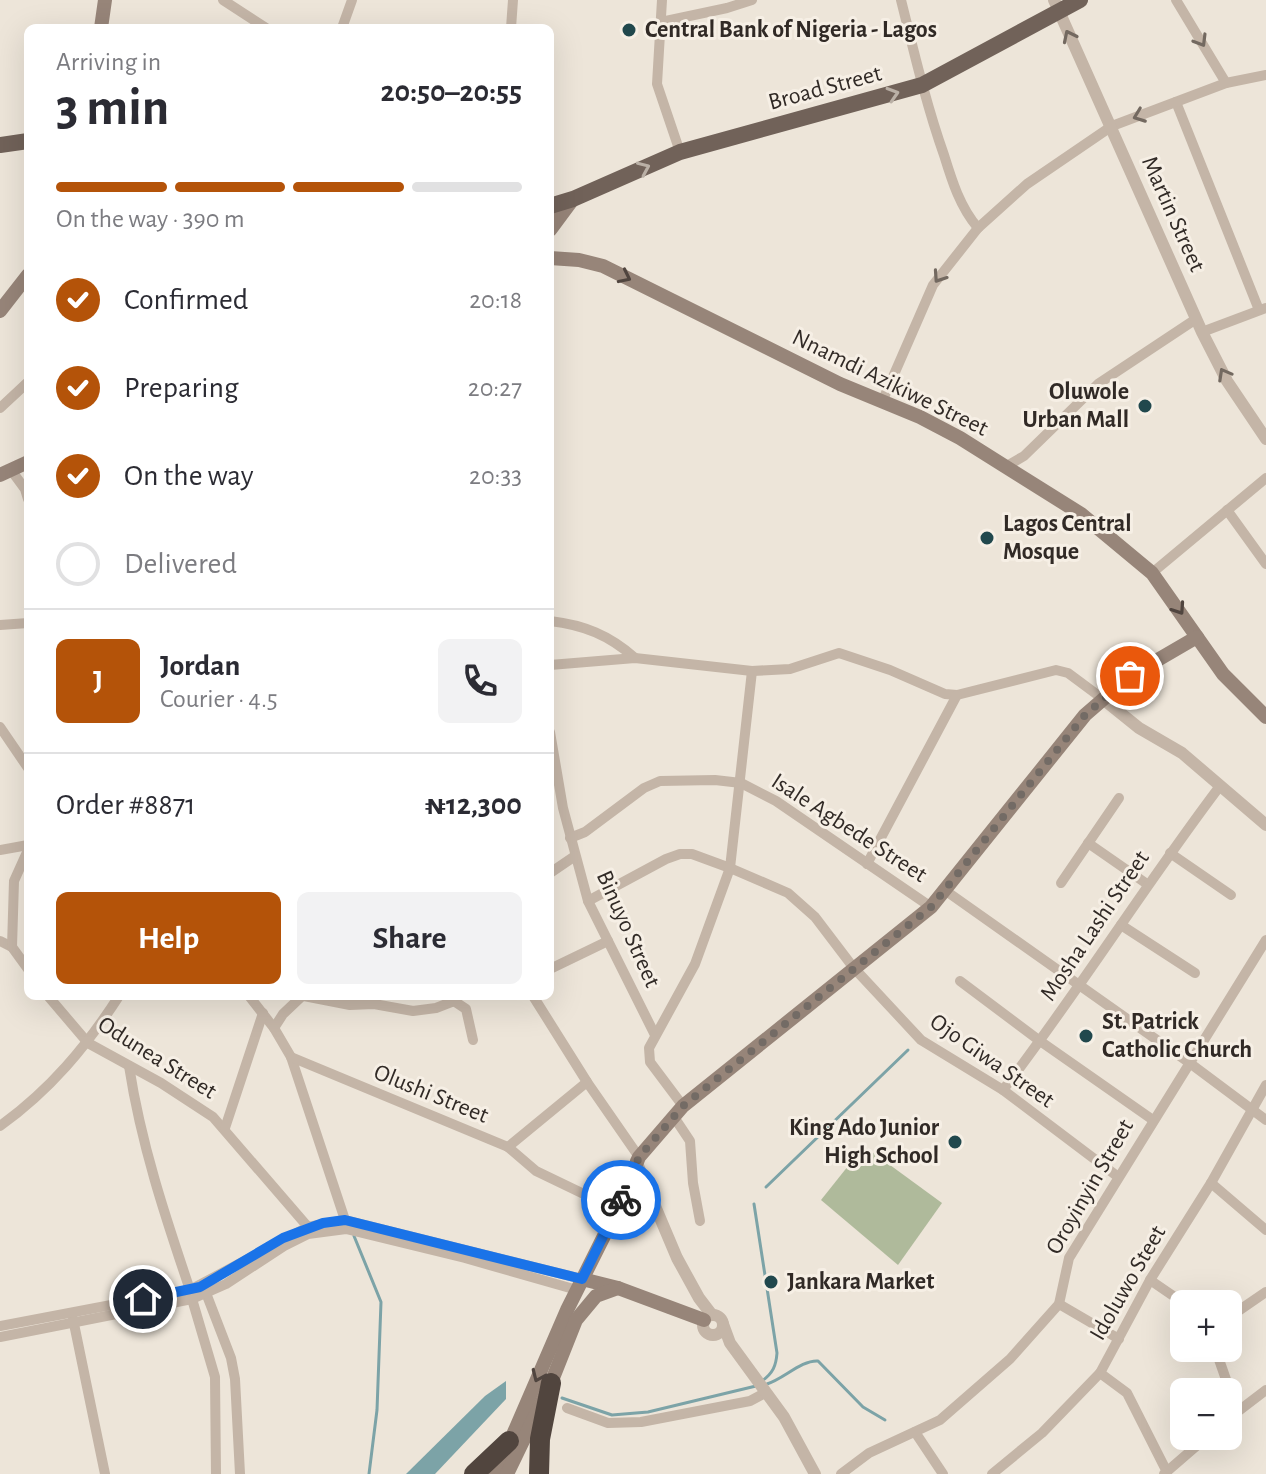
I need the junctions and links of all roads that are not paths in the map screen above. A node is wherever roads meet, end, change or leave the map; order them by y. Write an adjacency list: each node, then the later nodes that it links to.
1 (105, 0): 12 (main road)
2 (223, 0): 13 (street)
3 (352, 0): 14 (street)
4 (513, 0): 15 (street)
5 (662, 0): 11 (street)
6 (752, 0): 11 (street)
7 (901, 0): 18 (street)
8 (1080, 0): 10 (main road, Broad Street)
9 (1176, 0): 17 (street, one-way to 17)
10 (1056, 6): 18 (main road, Broad Street); 20 (street, Martin Street, one-way to 10)
11 (661, 22): 23 (street)
12 (102, 24)
13 (260, 24)
14 (346, 24)
15 (511, 24)
16 (1266, 75): 17 (street)
17 (1226, 83): 19 (street)
18 (922, 85): 23 (main road, Broad Street, one-way to 18); 27 (street)
19 (1176, 102): 20 (street, one-way to 20); 30 (street)
20 (1112, 126): 27 (street); 32 (street, Martin Street)
21 (24, 142): 22 (main road)
22 (0, 145)
23 (680, 152): 24 (main road, Broad Street, one-way to 23)
24 (573, 199): 25 (main road, Broad Street); 26 (main road, Broad Street)
25 (554, 205)
26 (554, 225)
27 (978, 228): 35 (street, one-way to 35)
28 (554, 258): 35 (main road, Nnamdi Azikiwe Street, one-way to 35)
29 (24, 280): 31 (main road)
30 (1262, 309): 33 (street)
31 (0, 311)
32 (1196, 319): 33 (street, Martin Street); 39 (street)
33 (1202, 332): 37 (street, Martin Street, one-way to 33)
34 (24, 386): 36 (street)
35 (882, 402): 39 (main road, Nnamdi Azikiwe Street)
36 (0, 408)
37 (1266, 439)
38 (24, 464): 40 (main road)
39 (1005, 467): 45 (main road, Nnamdi Azikiwe Street)
40 (6, 473): 42 (street)
41 (1266, 478): 43 (street)
42 (24, 488)
43 (1227, 510): 44 (street); 45 (street)
44 (1266, 564)
45 (1152, 573): 49 (main road, Nnamdi Azikiwe Street, one-way to 49)
46 (554, 622): 50 (street)
47 (24, 623): 48 (street)
48 (0, 625)
49 (1197, 637): 54 (main road); 55 (main road, Nnamdi Azikiwe Street)
50 (635, 658): 51 (street); 52 (street)
51 (554, 665)
52 (752, 671): 53 (street); 59 (street)
53 (957, 695): 54 (street); 70 (street)
54 (1103, 699): 60 (street); 75 (main road)
55 (1266, 717)
56 (0, 727): 58 (street)
57 (554, 753): 63 (street, Binuyo Street)
58 (24, 762)
59 (741, 783): 63 (street, Isale Agbede Street); 70 (street, Isale Agbede Street); 71 (street)
60 (1220, 786): 62 (street); 67 (street, Mosha Lashi Street)
61 (1119, 798): 64 (street)
62 (1266, 825)
63 (570, 838): 68 (street, Binuyo Street)
64 (1088, 843): 73 (street); 74 (street)
65 (24, 848): 66 (street)
66 (0, 850)
67 (1170, 853): 74 (street, Mosha Lashi Street); 76 (street)
68 (575, 856): 72 (street); 77 (street, Binuyo Street)
69 (24, 857): 83 (street)
70 (867, 864): 78 (street, Isale Agbede Street)
71 (730, 868): 77 (street, Ojo Giwa Street); 86 (street, Ojo Giwa Street); 100 (street)
72 (554, 870)
73 (1061, 883)
74 (1147, 884): 79 (street, Mosha Lashi Street)
75 (946, 891): 78 (main road); 89 (street)
76 (1231, 895)
77 (588, 901): 82 (street, Binuyo Street)
78 (931, 907): 86 (main road)
79 (1121, 925): 87 (street); 89 (street, Mosha Lashi Street)
80 (1266, 940): 105 (street, Oroyinyin Street)
81 (0, 941): 83 (street)
82 (608, 941): 85 (street); 100 (street, Binuyo Street)
83 (12, 947): 84 (street)
84 (24, 964)
85 (554, 967)
86 (853, 967): 109 (street, Ojo Giwa Street); 111 (main road)
87 (1195, 973)
88 (960, 981): 102 (street)
89 (1079, 985): 102 (street, Mosha Lashi Street); 105 (street)
90 (51, 1000): 103 (street, Odunea Street)
91 (116, 1000): 103 (street)
92 (252, 1000): 98 (street)
93 (299, 1000): 99 (street)
94 (338, 1000): 95 (street)
95 (453, 1000)
96 (456, 1000): 101 (street)
97 (536, 1000): 107 (street)
98 (263, 1013): 99 (street); 115 (street)
99 (274, 1028): 104 (street)
100 (655, 1035): 111 (street)
101 (473, 1040)
102 (1040, 1041): 109 (street, Mosha Lashi Street); 112 (street)
103 (88, 1043): 106 (street, Odunea Street); 114 (street)
104 (291, 1057): 116 (street, Olushi Street); 121 (street)
105 (1191, 1064): 110 (street); 112 (street, Oroyinyin Street)
106 (129, 1066): 115 (street, Odunea Street); 130 (street)
107 (587, 1082): 116 (street); 117 (street)
108 (1266, 1085): 110 (street, Idoluwo Steet)
109 (1003, 1090): 118 (street, Ojo Giwa Street)
110 (1252, 1110): 113 (street); 119 (street, Idoluwo Steet)
111 (679, 1112): 117 (main road); 122 (street)
112 (1153, 1120): 118 (street, Oroyinyin Street)
113 (1266, 1120)
114 (0, 1126)
115 (225, 1128): 123 (street, Odunea Street)
116 (508, 1147): 120 (street, Olushi Street)
117 (638, 1159): 120 (main road); 134 (street)
118 (1117, 1176): 132 (street, Oroyinyin Street)
119 (1211, 1183): 124 (street); 125 (street, Idoluwo Steet)
120 (617, 1210): 126 (main road)
121 (345, 1220): 123 (street); 126 (street)
122 (700, 1221)
123 (308, 1227): 130 (street)
124 (1266, 1230)
125 (1150, 1280): 131 (street); 140 (street, Idoluwo Steet)
126 (579, 1284): 127 (main road); 129 (street); 149 (main road, one-way to 149)
127 (618, 1288): 134 (main road); 143 (main road)
128 (1266, 1292): 133 (street)
129 (206, 1293): 130 (street); 155 (street)
130 (191, 1294): 135 (street); 154 (street)
131 (1170, 1294)
132 (1059, 1304): 140 (street); 148 (street)
133 (1242, 1308)
134 (708, 1318): 136 (street); 138 (street)
135 (73, 1319): 137 (street); 139 (street); 153 (street)
136 (723, 1324): 138 (street); 141 (street)
137 (0, 1326)
138 (714, 1336): 141 (street)
139 (0, 1337)
140 (1119, 1339): 142 (street, Idoluwo Steet)
141 (730, 1343): 145 (street)
142 (1100, 1373): 152 (street); 160 (street, Idoluwo Steet)
143 (551, 1383): 149 (main road); 156 (highway)
144 (1266, 1390): 147 (street)
145 (765, 1393): 146 (street); 157 (street)
146 (567, 1408)
147 (1242, 1408)
148 (915, 1432): 158 (street); 159 (street)
149 (517, 1438): 151 (highway); 151 (main road)
150 (1192, 1450): 152 (street)
151 (490, 1473)
152 (1166, 1473)
153 (105, 1474)
154 (216, 1474)
155 (240, 1474)
156 (539, 1474)
157 (815, 1474)
158 (841, 1474)
159 (943, 1474)
160 (992, 1474)

